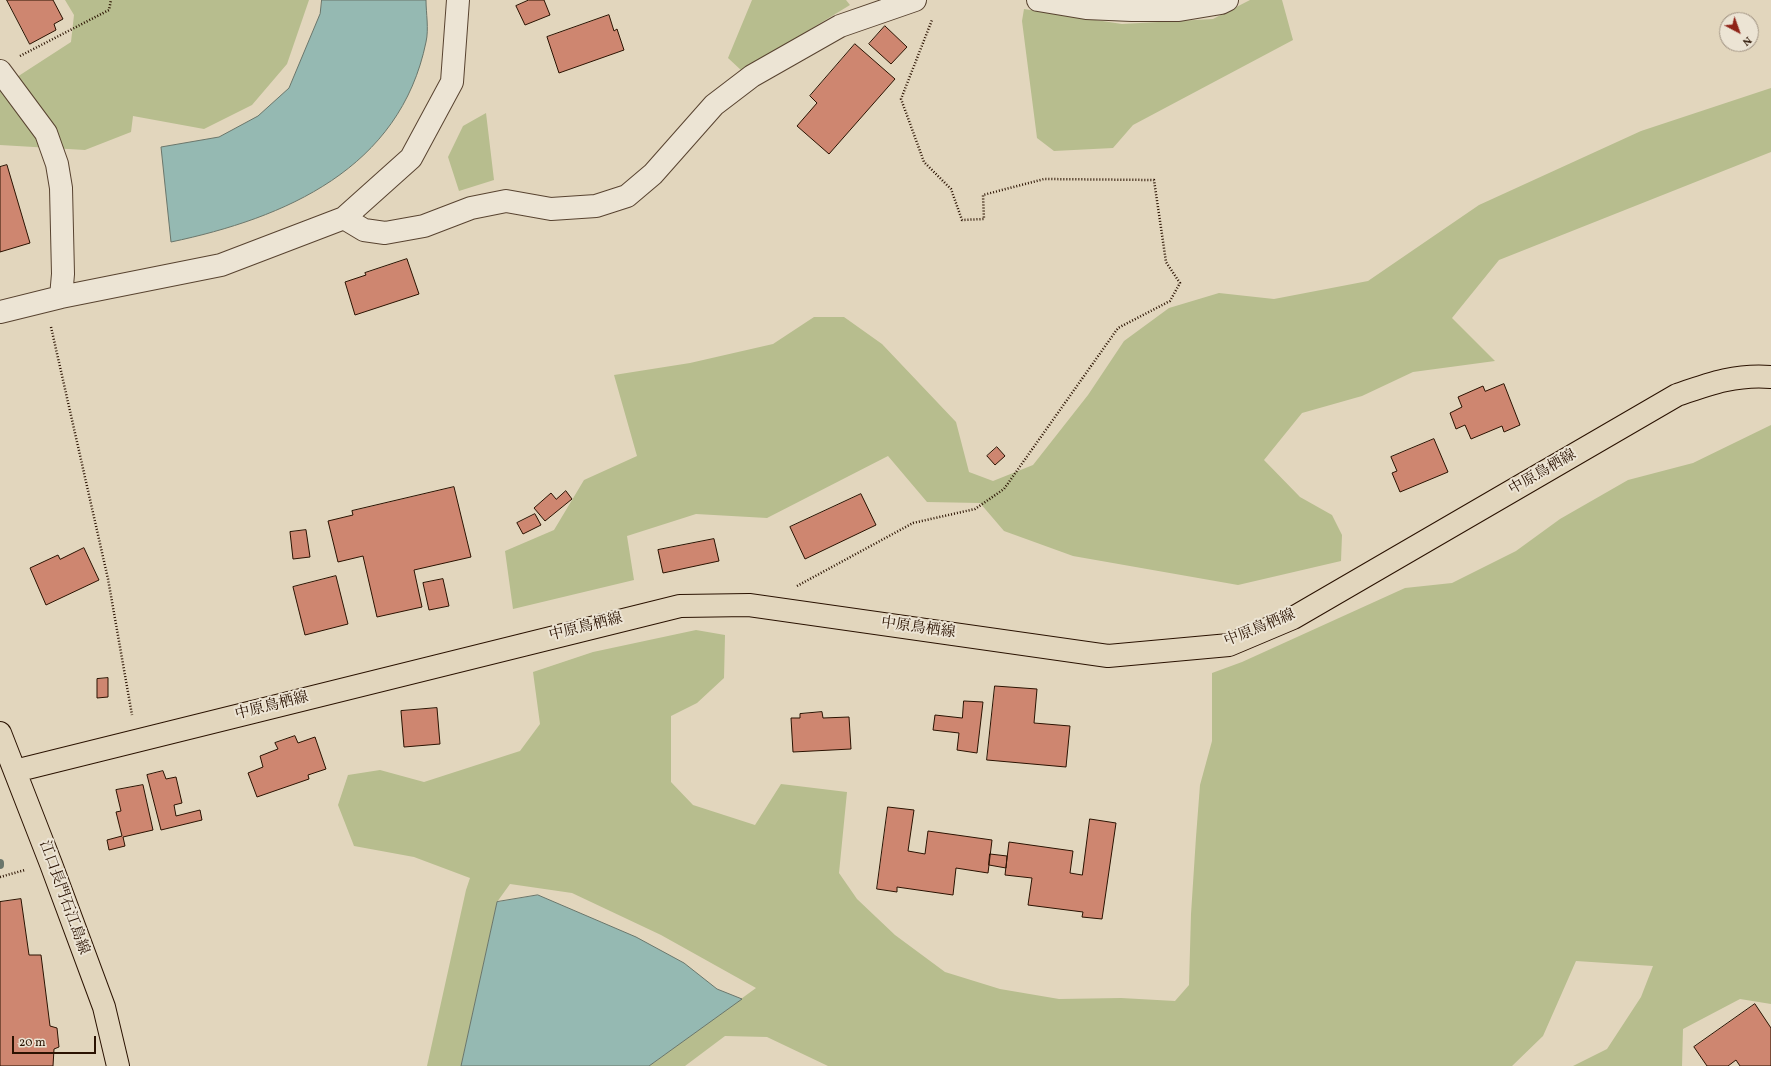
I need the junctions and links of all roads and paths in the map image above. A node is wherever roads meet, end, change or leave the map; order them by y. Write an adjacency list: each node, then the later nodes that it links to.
1 (111, 0): 7 (path)
2 (458, 0): 8 (street)
3 (916, 0): 8 (street)
4 (1038, 0): 5 (street)
5 (1227, 0)
6 (932, 18): 12 (path)
7 (7, 65): 9 (street)
8 (344, 218): 9 (street)
9 (61, 297): 10 (street); 14 (path)
10 (0, 312)
11 (1771, 377): 12 (main road, 中原鳥栖線)
12 (788, 610): 14 (main road, 中原鳥栖線)
13 (0, 733): 15 (main road, 江口長門石江島線)
14 (137, 741): 15 (main road, 中原鳥栖線)
15 (15, 771): 16 (main road, 江口長門石江島線)
16 (118, 1066)

